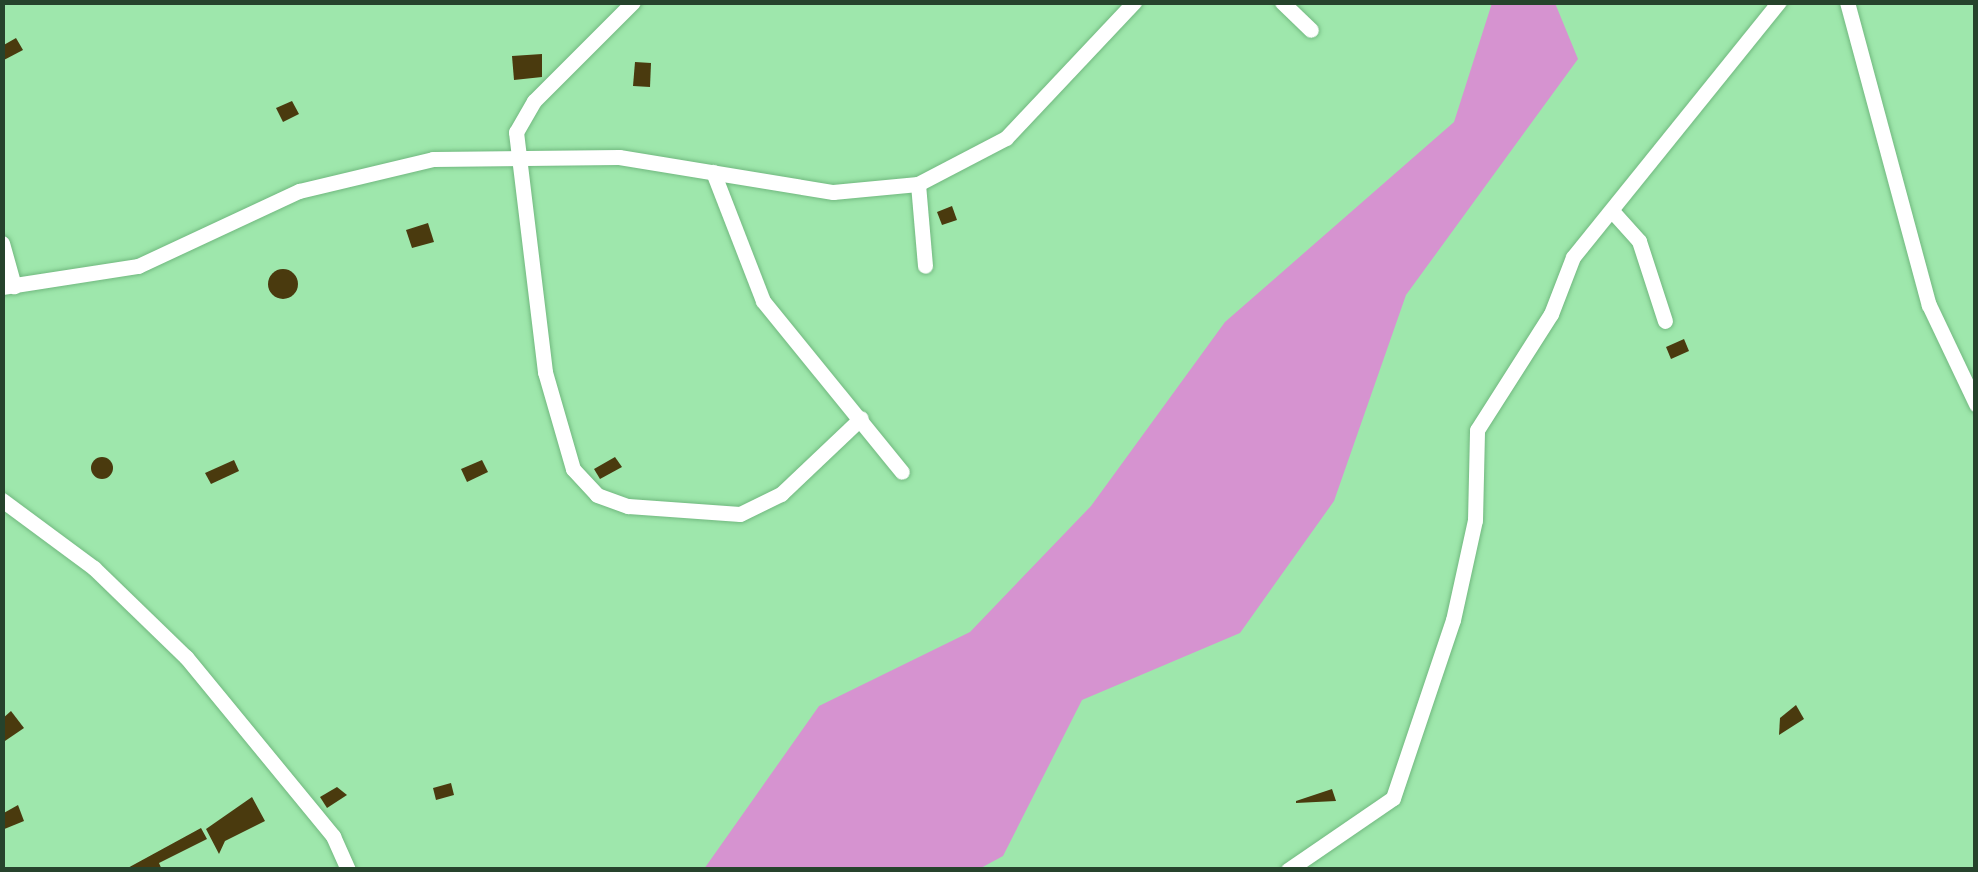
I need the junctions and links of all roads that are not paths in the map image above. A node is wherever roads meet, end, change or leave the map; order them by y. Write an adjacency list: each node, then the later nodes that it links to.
1 (633, 2): 7 (street)
2 (1134, 2): 9 (street)
3 (1282, 2): 6 (street)
4 (1778, 2): 10 (street)
5 (1848, 2): 15 (street)
6 (1311, 30)
7 (515, 152): 8 (street); 13 (street); 16 (street)
8 (713, 172): 9 (street); 16 (street)
9 (918, 184): 12 (street)
10 (1613, 212): 14 (street); 20 (street)
11 (2, 244): 13 (street)
12 (925, 266)
13 (8, 286)
14 (1665, 321)
15 (1976, 404)
16 (861, 418): 17 (street)
17 (902, 472)
18 (2, 500): 19 (street)
19 (348, 870)
20 (1288, 870)

